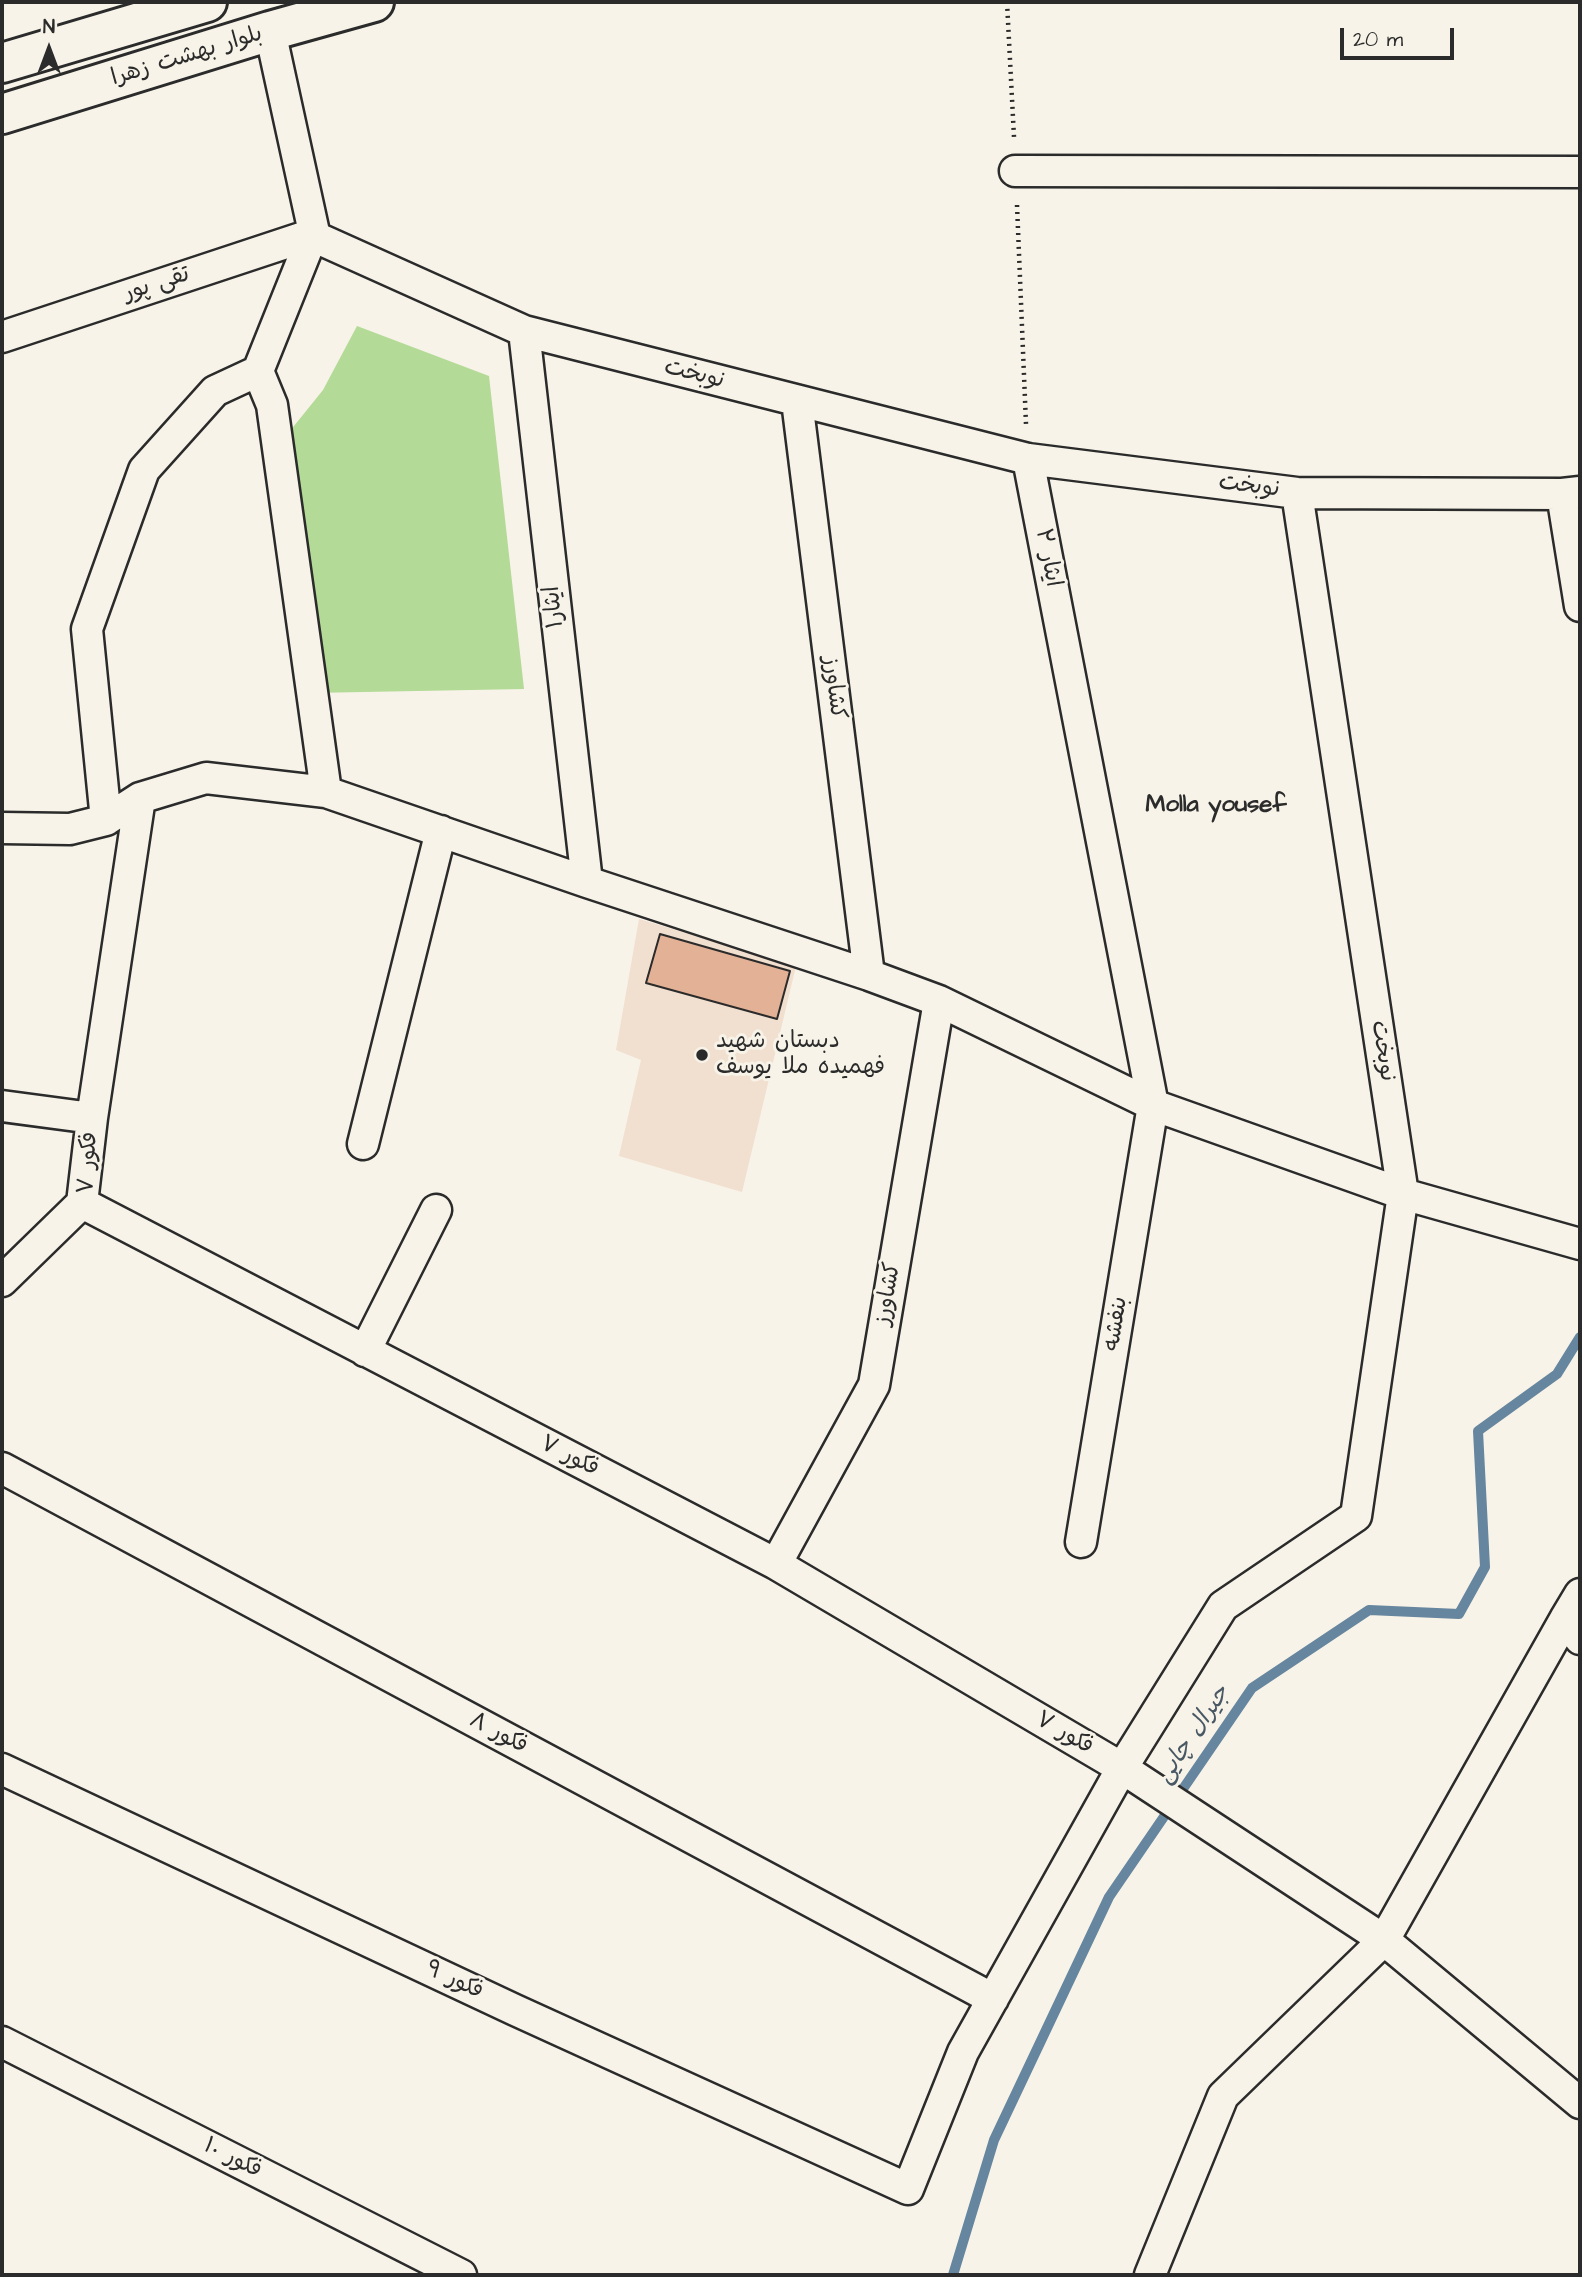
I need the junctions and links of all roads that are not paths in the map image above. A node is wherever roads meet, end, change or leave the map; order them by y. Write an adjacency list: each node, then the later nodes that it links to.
1 (207, 2): 4 (main road, بلوار بهشت زهرا)
2 (373, 2): 3 (main road, بلوار بهشت زهرا)
3 (270, 31): 5 (main road, بلوار بهشت زهرا); 8 (street)
4 (2, 63)
5 (2, 114)
6 (1015, 171): 7 (street)
7 (1580, 172)
8 (313, 234): 9 (street, نوبخت); 10 (street, تقی پور); 11 (street)
9 (524, 331): 12 (street, نوبخت); 22 (street, ایثار۱)
10 (2, 337)
11 (258, 371): 17 (street); 19 (street)
12 (797, 401): 13 (street, نوبخت); 23 (street, کشاورز)
13 (1028, 459): 14 (street, نوبخت); 25 (street, ایثار ۲)
14 (1297, 493): 15 (street, نوبخت); 29 (street, نوبخت)
15 (1571, 493): 16 (street)
16 (1580, 606)
17 (326, 792): 18 (street); 21 (street)
18 (140, 798): 19 (street); 27 (street, فکور ۷)
19 (106, 820): 20 (street)
20 (2, 828)
21 (442, 831): 22 (street); 28 (street)
22 (587, 882): 23 (street)
23 (869, 975): 24 (street)
24 (939, 1001): 25 (street); 37 (street, کشاورز)
25 (1153, 1105): 29 (street); 36 (street, بنفشه)
26 (2, 1106): 27 (street)
27 (92, 1118): 30 (street, فکور ۷)
28 (363, 1144)
29 (1403, 1194): 32 (street); 39 (street, نوبخت)
30 (82, 1203): 33 (street); 34 (street, فکور ۷)
31 (436, 1210): 34 (street)
32 (1580, 1244)
33 (2, 1281)
34 (365, 1351): 37 (street, فکور ۷)
35 (2, 1468): 42 (street, فکور ۸)
36 (1081, 1542)
37 (776, 1564): 39 (street, فکور ۷)
38 (1575, 1617): 41 (street)
39 (1122, 1768): 41 (street, فکور ۷); 42 (street, نوبخت)
40 (2, 1769): 45 (street, فکور ۹)
41 (1384, 1940): 44 (street, فکور ۷); 47 (street)
42 (993, 1999): 45 (street, نوبخت)
43 (2, 2042): 46 (street, فکور ۱۰)
44 (1580, 2102)
45 (908, 2189)
46 (461, 2275)
47 (1150, 2275)

